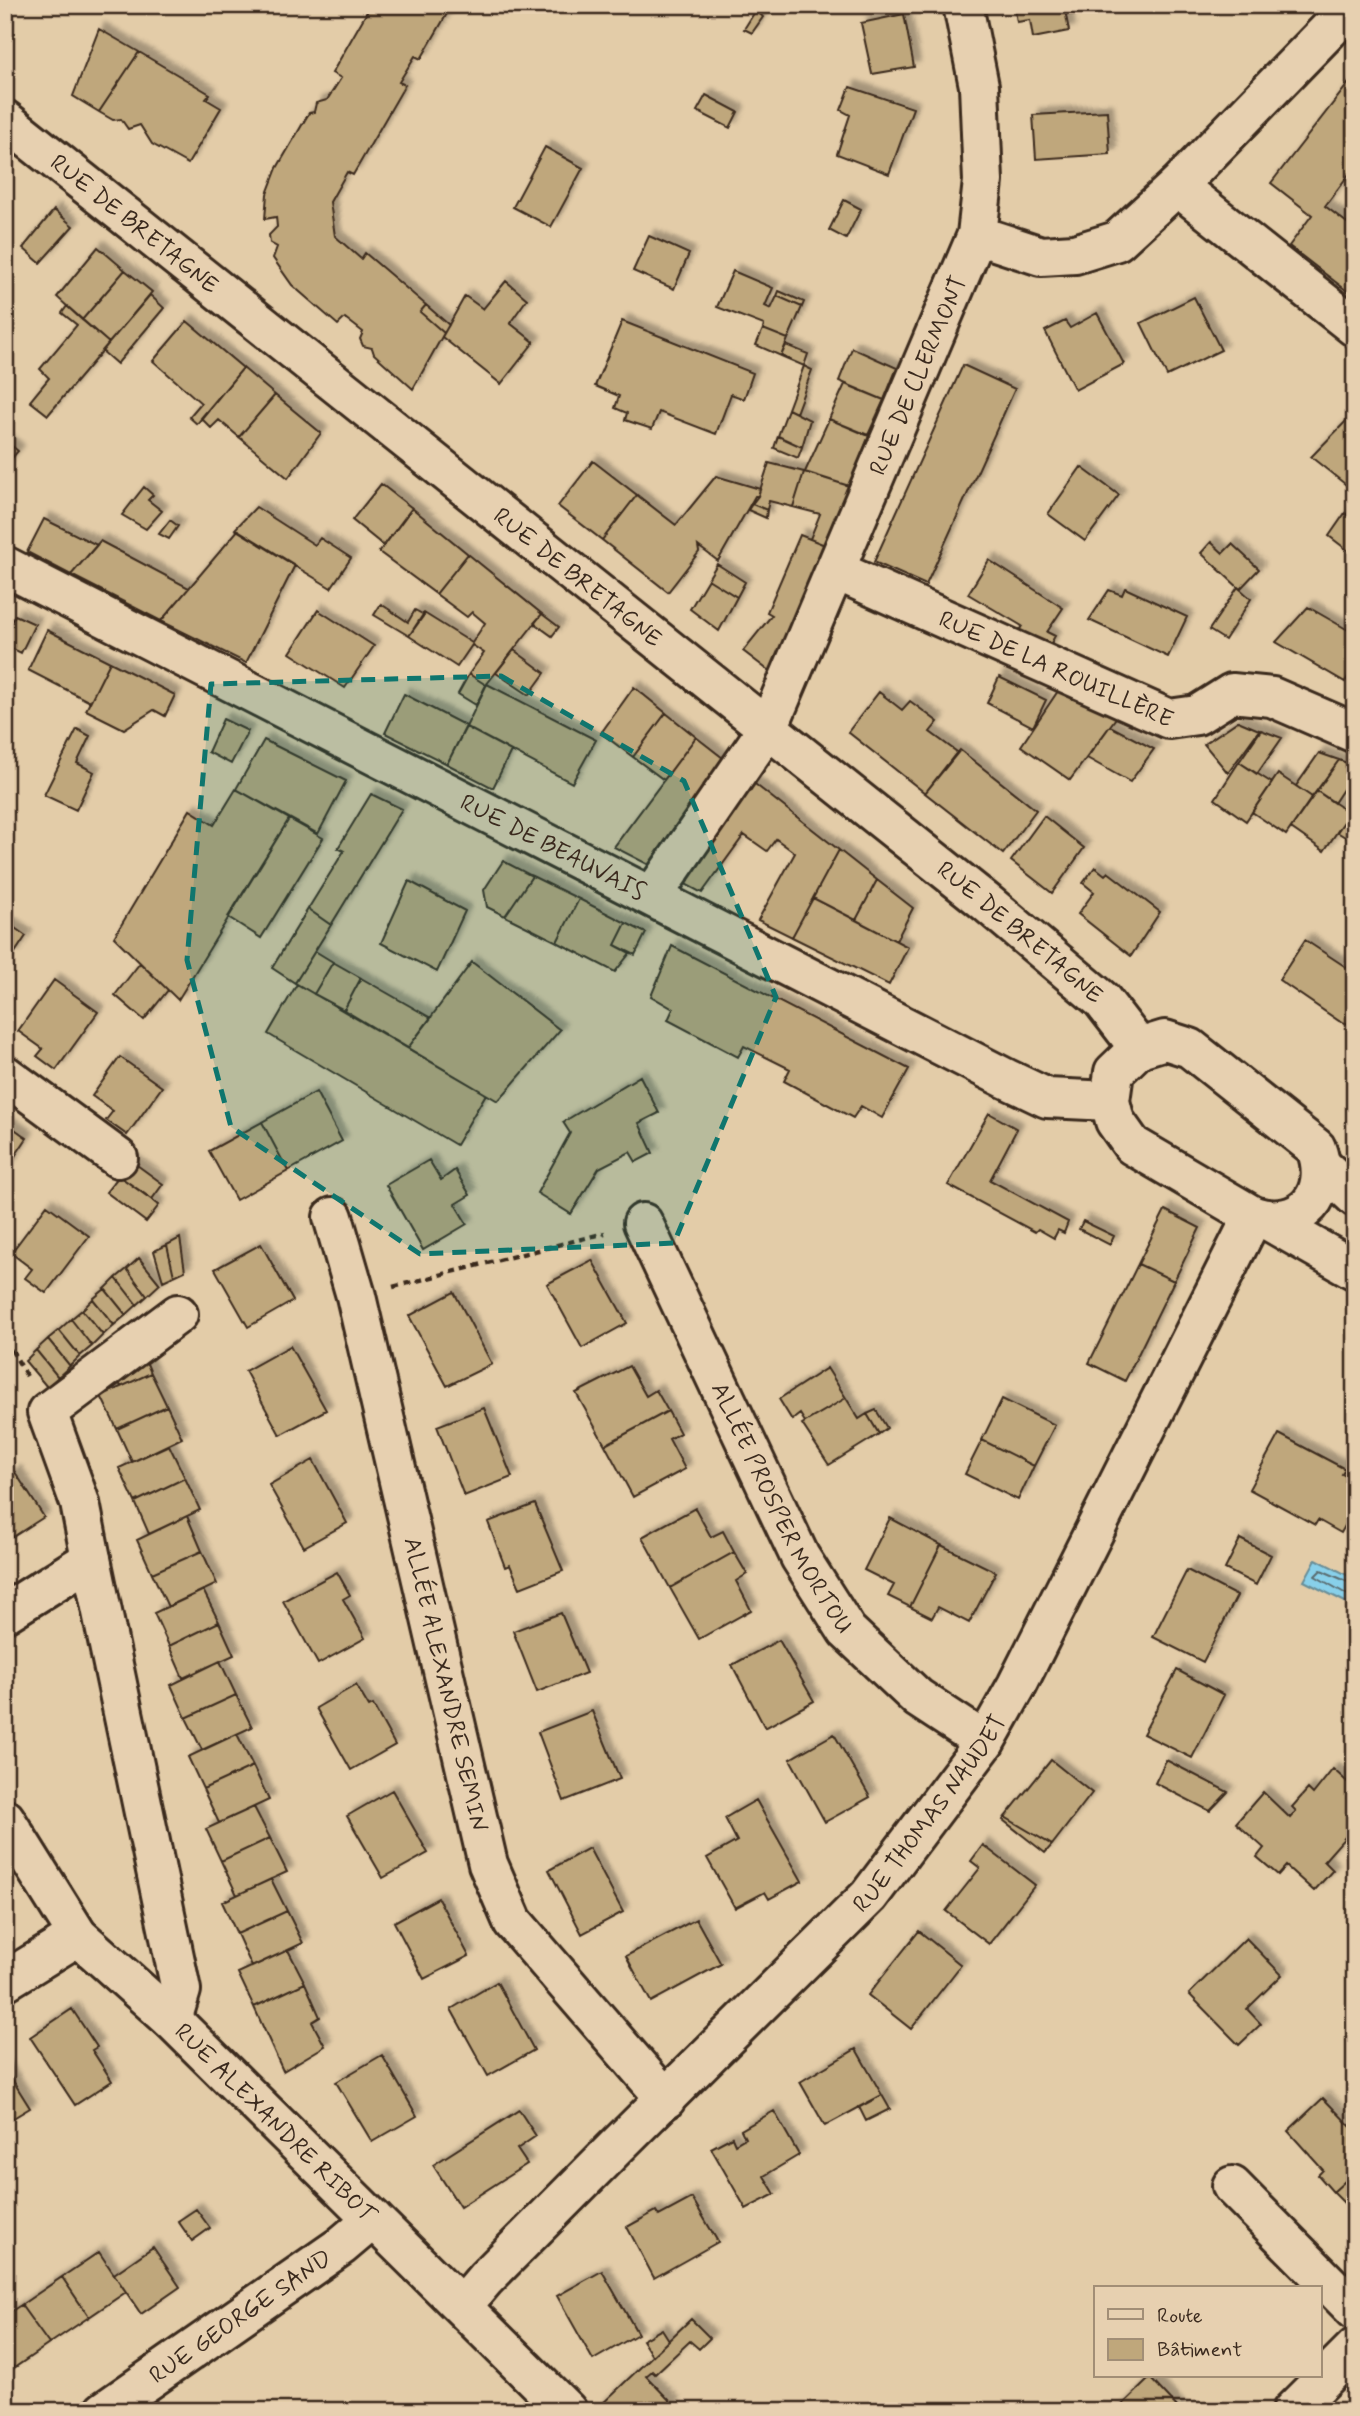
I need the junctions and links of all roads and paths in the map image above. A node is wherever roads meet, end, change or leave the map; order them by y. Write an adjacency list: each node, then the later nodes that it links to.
1 (963, 5): 5 (street, RUE DE CLERMONT)
2 (1353, 5): 4 (street)
3 (5, 120): 9 (street, RUE DE BRETAGNE)
4 (1177, 186): 5 (street); 6 (street)
5 (977, 235): 8 (street, RUE DE CLERMONT)
6 (1355, 327)
7 (5, 566): 11 (street, RUE DE BEAUVAIS)
8 (837, 571): 9 (street, RUE DE CLERMONT); 10 (street, RUE DE LA ROUILLÈRE)
9 (768, 728): 11 (street, RUE DE CLERMONT); 12 (street, RUE DE BRETAGNE)
10 (1355, 733)
11 (653, 895): 14 (street, RUE DE BEAUVAIS)
12 (1139, 1048): 14 (street); 16 (street)
13 (5, 1075): 15 (street)
14 (1110, 1101): 19 (street)
15 (118, 1158)
16 (1323, 1167): 17 (street); 19 (street)
17 (1355, 1197)
18 (333, 1217): 22 (street, ALLÉE ALEXANDRE SEMIN)
19 (1261, 1218): 21 (street); 26 (street, RUE THOMAS NAUDET)
20 (643, 1223): 22 (path); 26 (street, ALLÉE PROSPER MORTOU)
21 (1355, 1270)
22 (356, 1296): 31 (street, ALLÉE ALEXANDRE SEMIN)
23 (177, 1314): 24 (street)
24 (91, 1559): 25 (street); 30 (street)
25 (5, 1613)
26 (985, 1742): 31 (street, RUE THOMAS NAUDET)
27 (5, 1819): 28 (street, RUE ALEXANDRE RIBOT)
28 (78, 1936): 29 (street); 30 (street, RUE ALEXANDRE RIBOT)
29 (5, 1980)
30 (172, 2020): 33 (street, RUE ALEXANDRE RIBOT)
31 (666, 2099): 34 (street, RUE THOMAS NAUDET)
32 (1232, 2186): 35 (street)
33 (373, 2219): 34 (street, RUE ALEXANDRE RIBOT); 37 (street, RUE GEORGE SAND)
34 (463, 2305): 38 (street, RUE ALEXANDRE RIBOT)
35 (1355, 2310)
36 (1355, 2348): 39 (street)
37 (104, 2411)
38 (567, 2411)
39 (1292, 2411)

